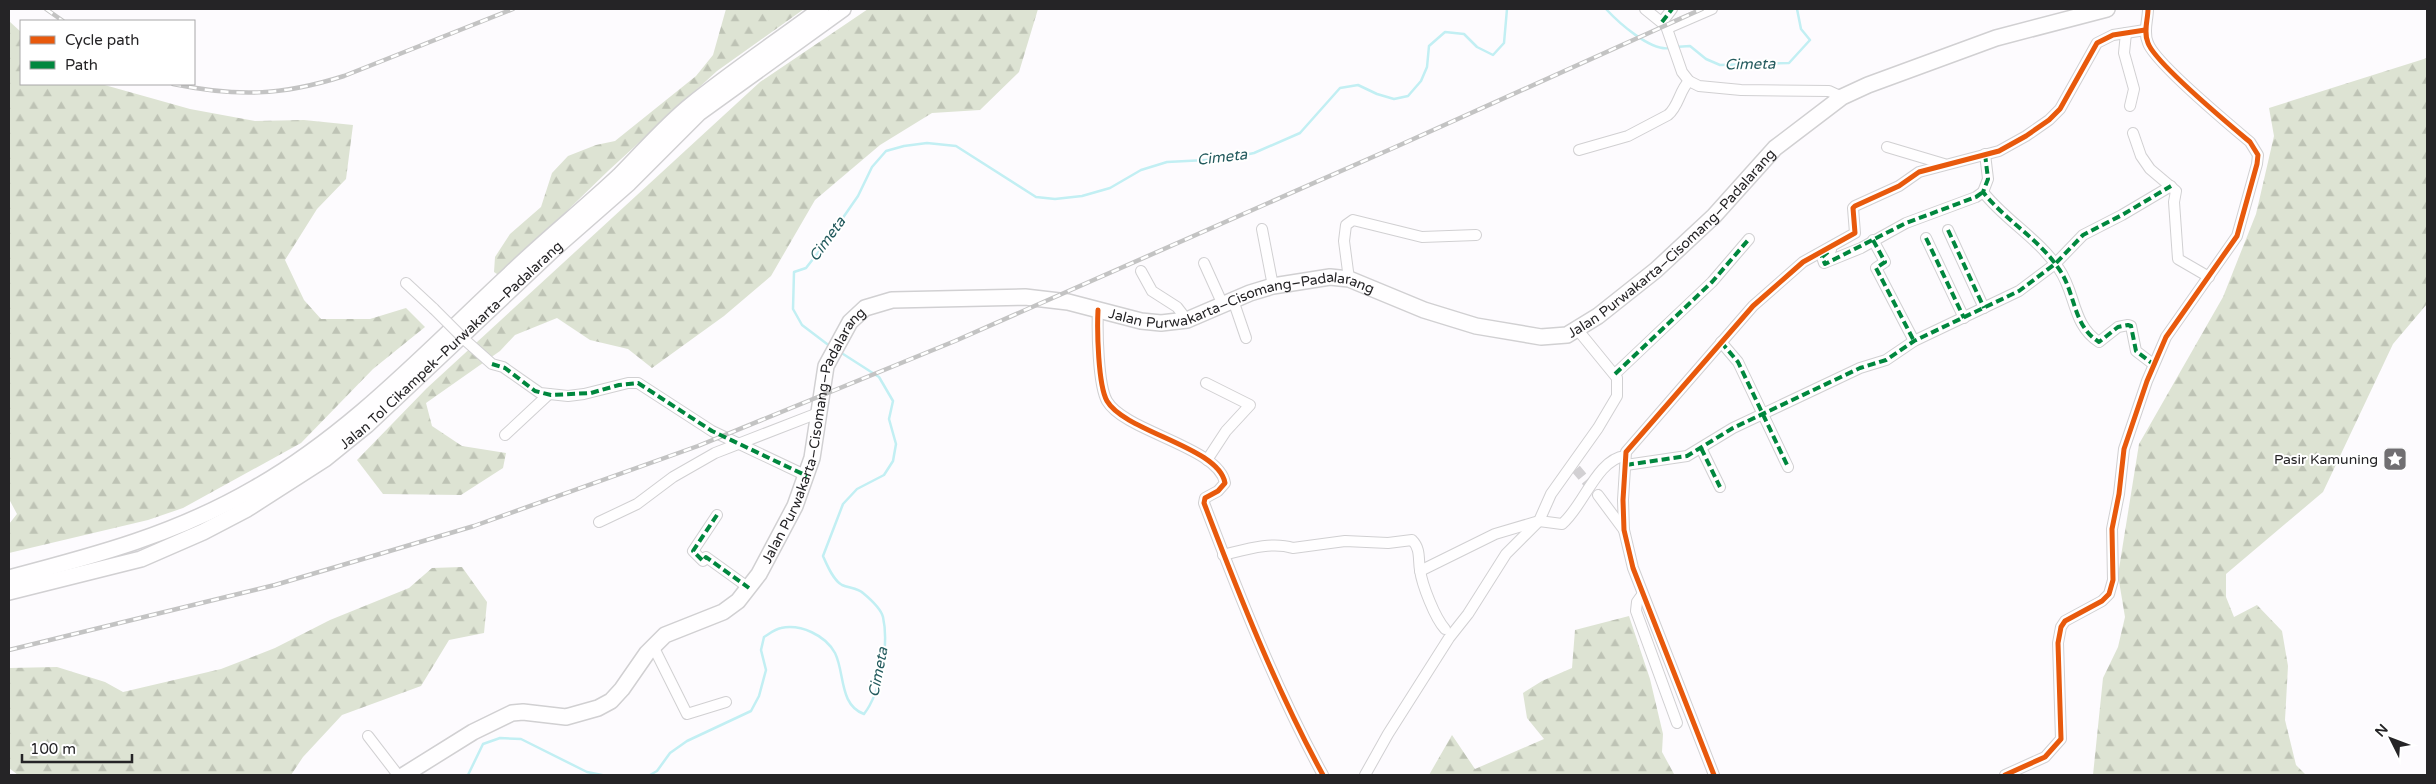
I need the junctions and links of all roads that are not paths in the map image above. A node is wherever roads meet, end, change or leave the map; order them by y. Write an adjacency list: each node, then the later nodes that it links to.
1 (822, 9): 65 (highway, Jalan Tol Cikampek–Purwakarta–Padalarang)
2 (843, 9): 65 (highway, Jalan Tol Cikampek–Purwakarta–Padalarang)
3 (1645, 9): 8 (street)
4 (1672, 9): 8 (street)
5 (1712, 9): 8 (street)
6 (2107, 9): 12 (highway, Jalan Purwakarta–Cisomang–Padalarang)
7 (2148, 9): 9 (street)
8 (1665, 25): 11 (street)
9 (2145, 30): 10 (street); 31 (street)
10 (2126, 33): 13 (street); 17 (street)
11 (1689, 81): 12 (street); 16 (street)
12 (1842, 97): 40 (highway, Jalan Purwakarta–Cisomang–Padalarang)
13 (2130, 106)
14 (2133, 133): 19 (street)
15 (1887, 147): 18 (street)
16 (1579, 150)
17 (1985, 154): 18 (street); 20 (street)
18 (1945, 164): 27 (street)
19 (2171, 186): 29 (street); 31 (street)
20 (1983, 192): 26 (street); 29 (street)
21 (1262, 229): 34 (street)
22 (1948, 230): 36 (street)
23 (1476, 234): 32 (street)
24 (1926, 238): 38 (street)
25 (1749, 239): 45 (street)
26 (1873, 240): 27 (street); 42 (street)
27 (1843, 241): 43 (street)
28 (1204, 263): 35 (street)
29 (2055, 264): 36 (street); 44 (street)
30 (1141, 270): 39 (street)
31 (2210, 277): 44 (street)
32 (1349, 279): 34 (highway, Jalan Purwakarta–Cisomang–Padalarang); 40 (highway, Jalan Purwakarta–Cisomang–Padalarang)
33 (406, 283): 47 (street, bridge)
34 (1273, 286): 35 (highway, Jalan Purwakarta–Cisomang–Padalarang)
35 (1228, 302): 39 (highway, Jalan Purwakarta–Cisomang–Padalarang); 41 (street)
36 (1984, 308): 38 (street)
37 (1098, 310): 39 (highway, Jalan Purwakarta–Cisomang–Padalarang); 48 (highway, Jalan Purwakarta–Cisomang–Padalarang); 53 (street)
38 (1964, 318): 42 (street)
39 (1187, 320)
40 (1577, 329): 45 (street)
41 (1246, 338)
42 (1914, 341): 49 (street)
43 (1721, 342): 49 (street); 54 (street)
44 (2153, 364): 78 (street)
45 (1615, 374): 60 (street)
46 (1206, 383): 53 (street)
47 (549, 394): 50 (street); 51 (street)
48 (818, 413): 51 (street); 56 (highway, Jalan Purwakarta–Cisomang–Padalarang)
49 (1765, 414): 52 (street); 55 (street)
50 (505, 435)
51 (738, 444): 56 (street); 61 (street)
52 (1701, 448): 54 (street); 57 (street)
53 (1207, 460): 63 (street)
54 (1626, 461): 60 (street); 62 (street)
55 (1788, 467)
56 (807, 476): 66 (highway, Jalan Purwakarta–Cisomang–Padalarang)
57 (1720, 487)
58 (1598, 496): 62 (street)
59 (717, 515): 66 (street)
60 (1539, 521): 64 (street); 76 (street)
61 (598, 522)
62 (1624, 530): 67 (street)
63 (1223, 555): 64 (street); 75 (street)
64 (1420, 571): 68 (street)
65 (11, 584)
66 (749, 588): 69 (highway, Jalan Purwakarta–Cisomang–Padalarang)
67 (1642, 595): 71 (street); 77 (street)
68 (1445, 629)
69 (653, 646): 70 (street); 74 (highway, Jalan Purwakarta–Cisomang–Padalarang)
70 (726, 702)
71 (1677, 723)
72 (368, 736): 73 (street)
73 (398, 775)
74 (404, 775)
75 (1323, 775)
76 (1365, 775)
77 (1714, 775)
78 (2005, 775)

